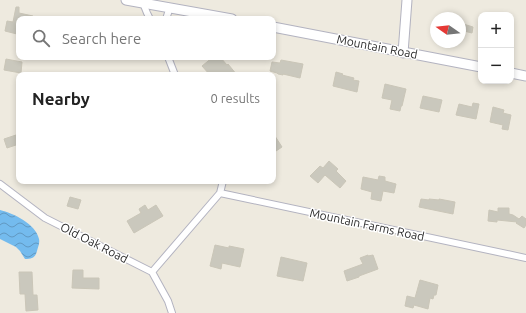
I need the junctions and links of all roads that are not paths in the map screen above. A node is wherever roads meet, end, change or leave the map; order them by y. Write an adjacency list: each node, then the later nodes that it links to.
1 (126, 0): 3 (main road)
2 (407, 0): 9 (main road)
3 (143, 3): 4 (main road); 5 (street)
4 (170, 7): 6 (street); 7 (main road)
5 (148, 16)
6 (167, 16)
7 (216, 16)
8 (276, 28): 9 (main road, Mountain Road)
9 (403, 52): 11 (main road, Mountain Road)
10 (169, 60): 12 (street)
11 (478, 66)
12 (174, 72)
13 (514, 74): 14 (main road)
14 (526, 76)
15 (0, 184): 19 (street, Old Oak Road)
16 (222, 184): 17 (street)
17 (220, 193): 18 (street, Mountain Farms Road); 19 (street)
18 (526, 258)
19 (152, 272): 20 (street)
20 (172, 313)

